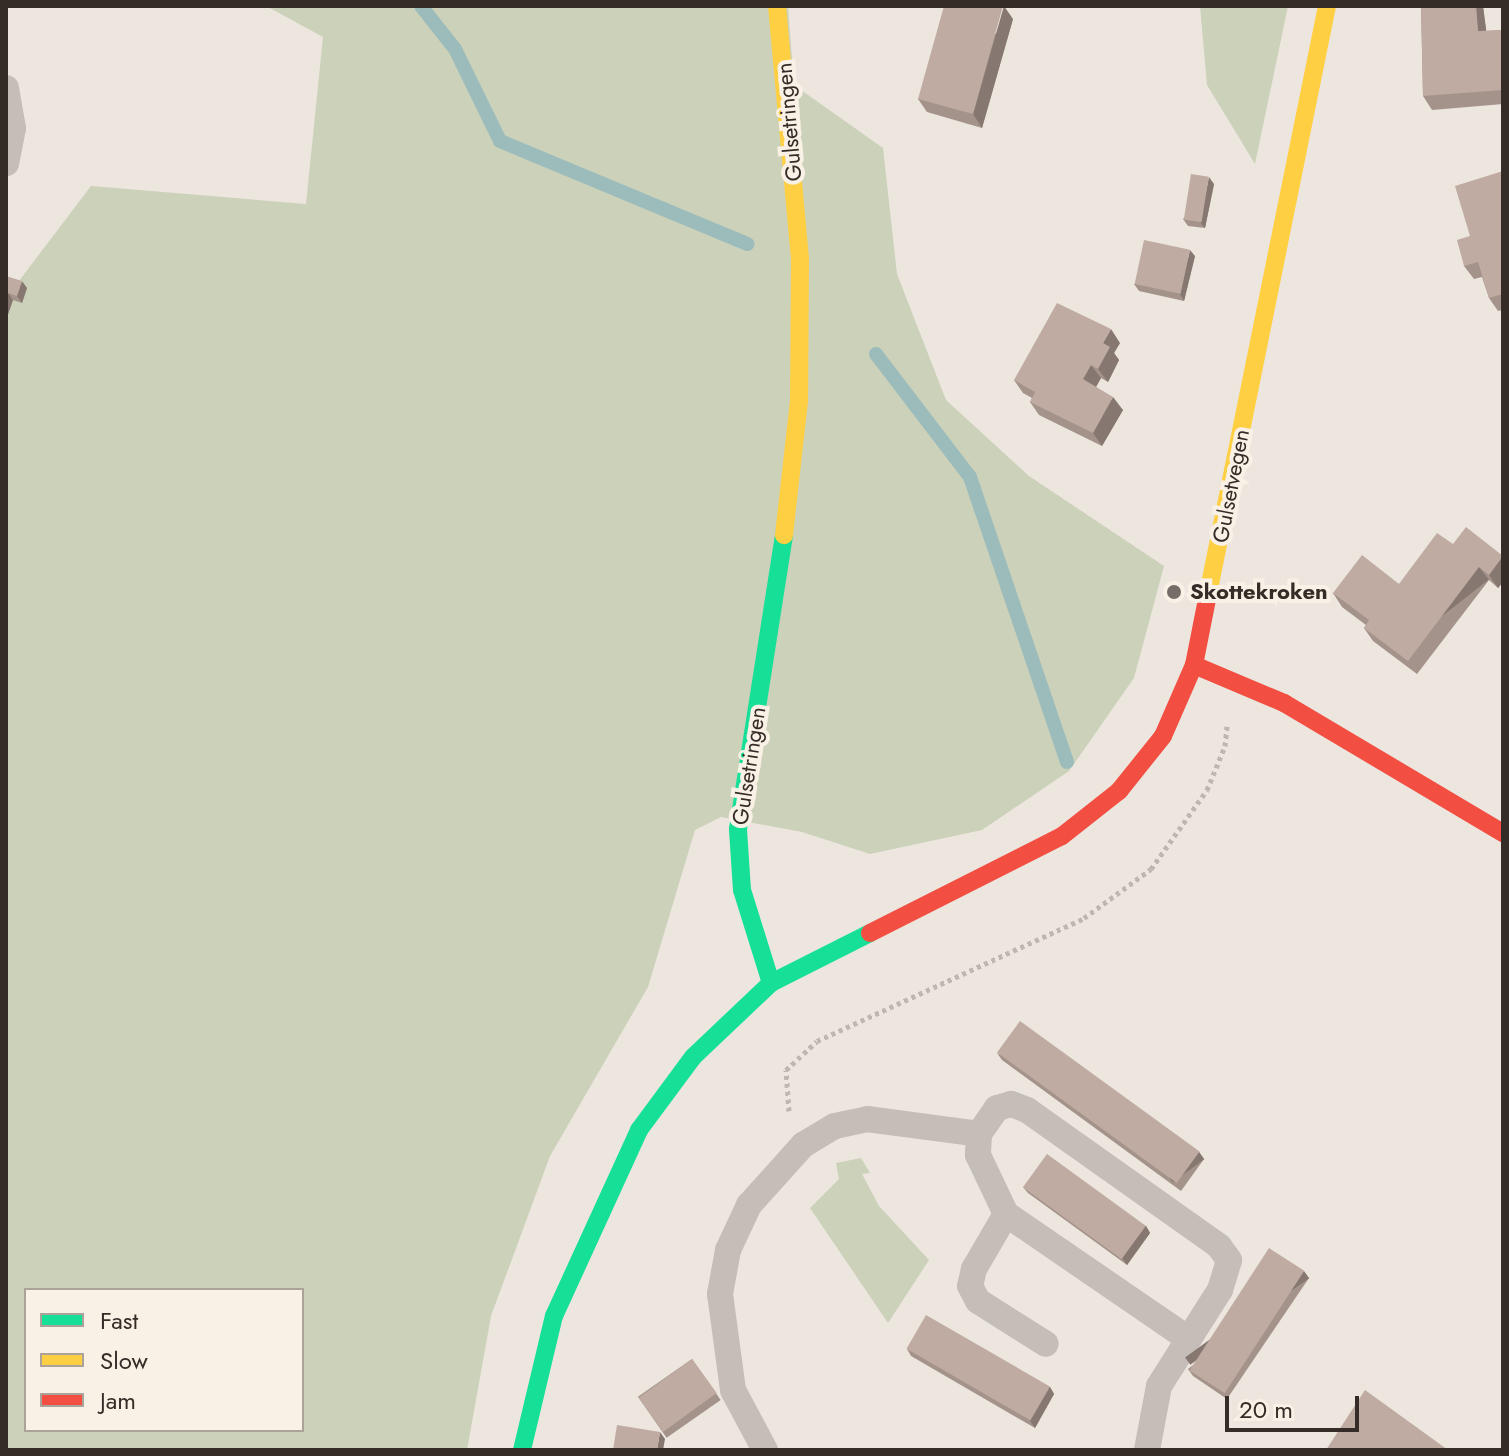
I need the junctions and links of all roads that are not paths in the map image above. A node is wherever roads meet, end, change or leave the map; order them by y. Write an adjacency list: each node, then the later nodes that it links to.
1 (777, 6): 7 (street, Gulsetringen)
2 (1327, 6): 5 (street, Gulsetvegen)
3 (6, 88): 4 (lane)
4 (6, 163)
5 (1194, 665): 6 (street); 7 (street, Gulsetvegen)
6 (1503, 833)
7 (771, 983): 12 (street)
8 (979, 1134): 9 (lane); 10 (lane); 13 (lane)
9 (1006, 1214): 10 (lane); 11 (lane)
10 (1187, 1338): 14 (lane)
11 (1046, 1344)
12 (522, 1450)
13 (765, 1450)
14 (1147, 1450)

